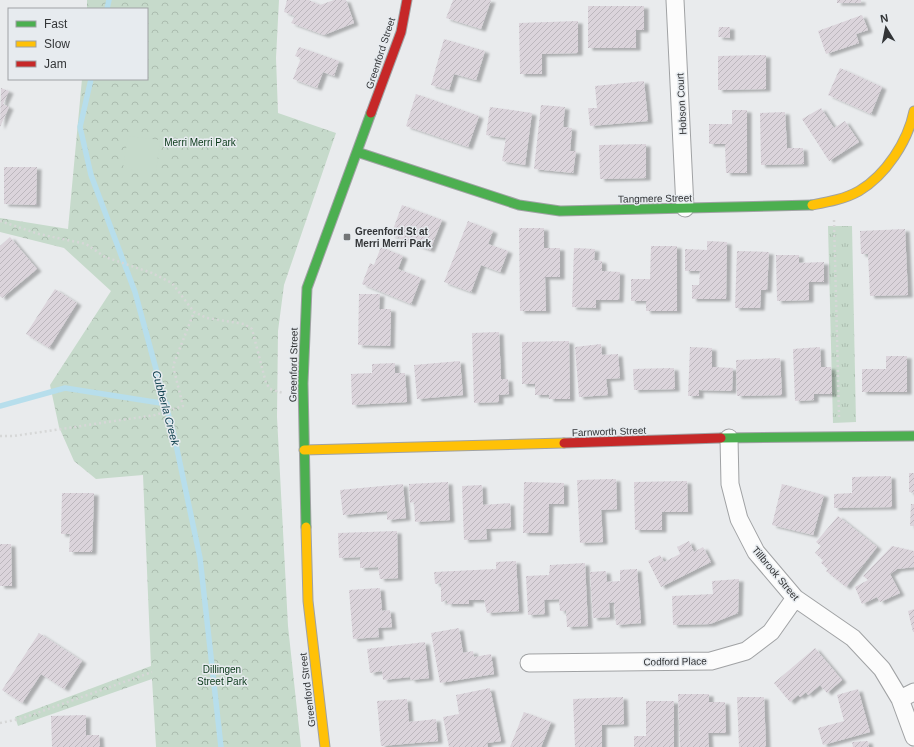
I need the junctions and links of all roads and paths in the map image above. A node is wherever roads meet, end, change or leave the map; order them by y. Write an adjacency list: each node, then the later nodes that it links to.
1 (407, 0): 4 (street, Greenford Street)
2 (675, 0): 6 (street, Hobson Court)
3 (913, 122): 5 (street, Tangmere Street)
4 (358, 152): 6 (street, Tangmere Street); 14 (street, Greenford Street)
5 (834, 202): 6 (street, Tangmere Street); 11 (path)
6 (685, 208)
7 (0, 221): 8 (path)
8 (194, 312): 9 (path); 10 (path)
9 (283, 393)
10 (0, 436)
11 (839, 436): 12 (street, Farnworth Street); 13 (street, Farnworth Street)
12 (914, 436)
13 (729, 438): 14 (street, Farnworth Street); 15 (street, Tillbrook Street)
14 (304, 450): 21 (street, Greenford Street)
15 (795, 598): 16 (street, Codford Place); 18 (street, Tillbrook Street)
16 (529, 663)
17 (152, 672): 19 (path)
18 (907, 695): 20 (street, Tillbrook Street)
19 (0, 723)
20 (914, 737)
21 (325, 747)

